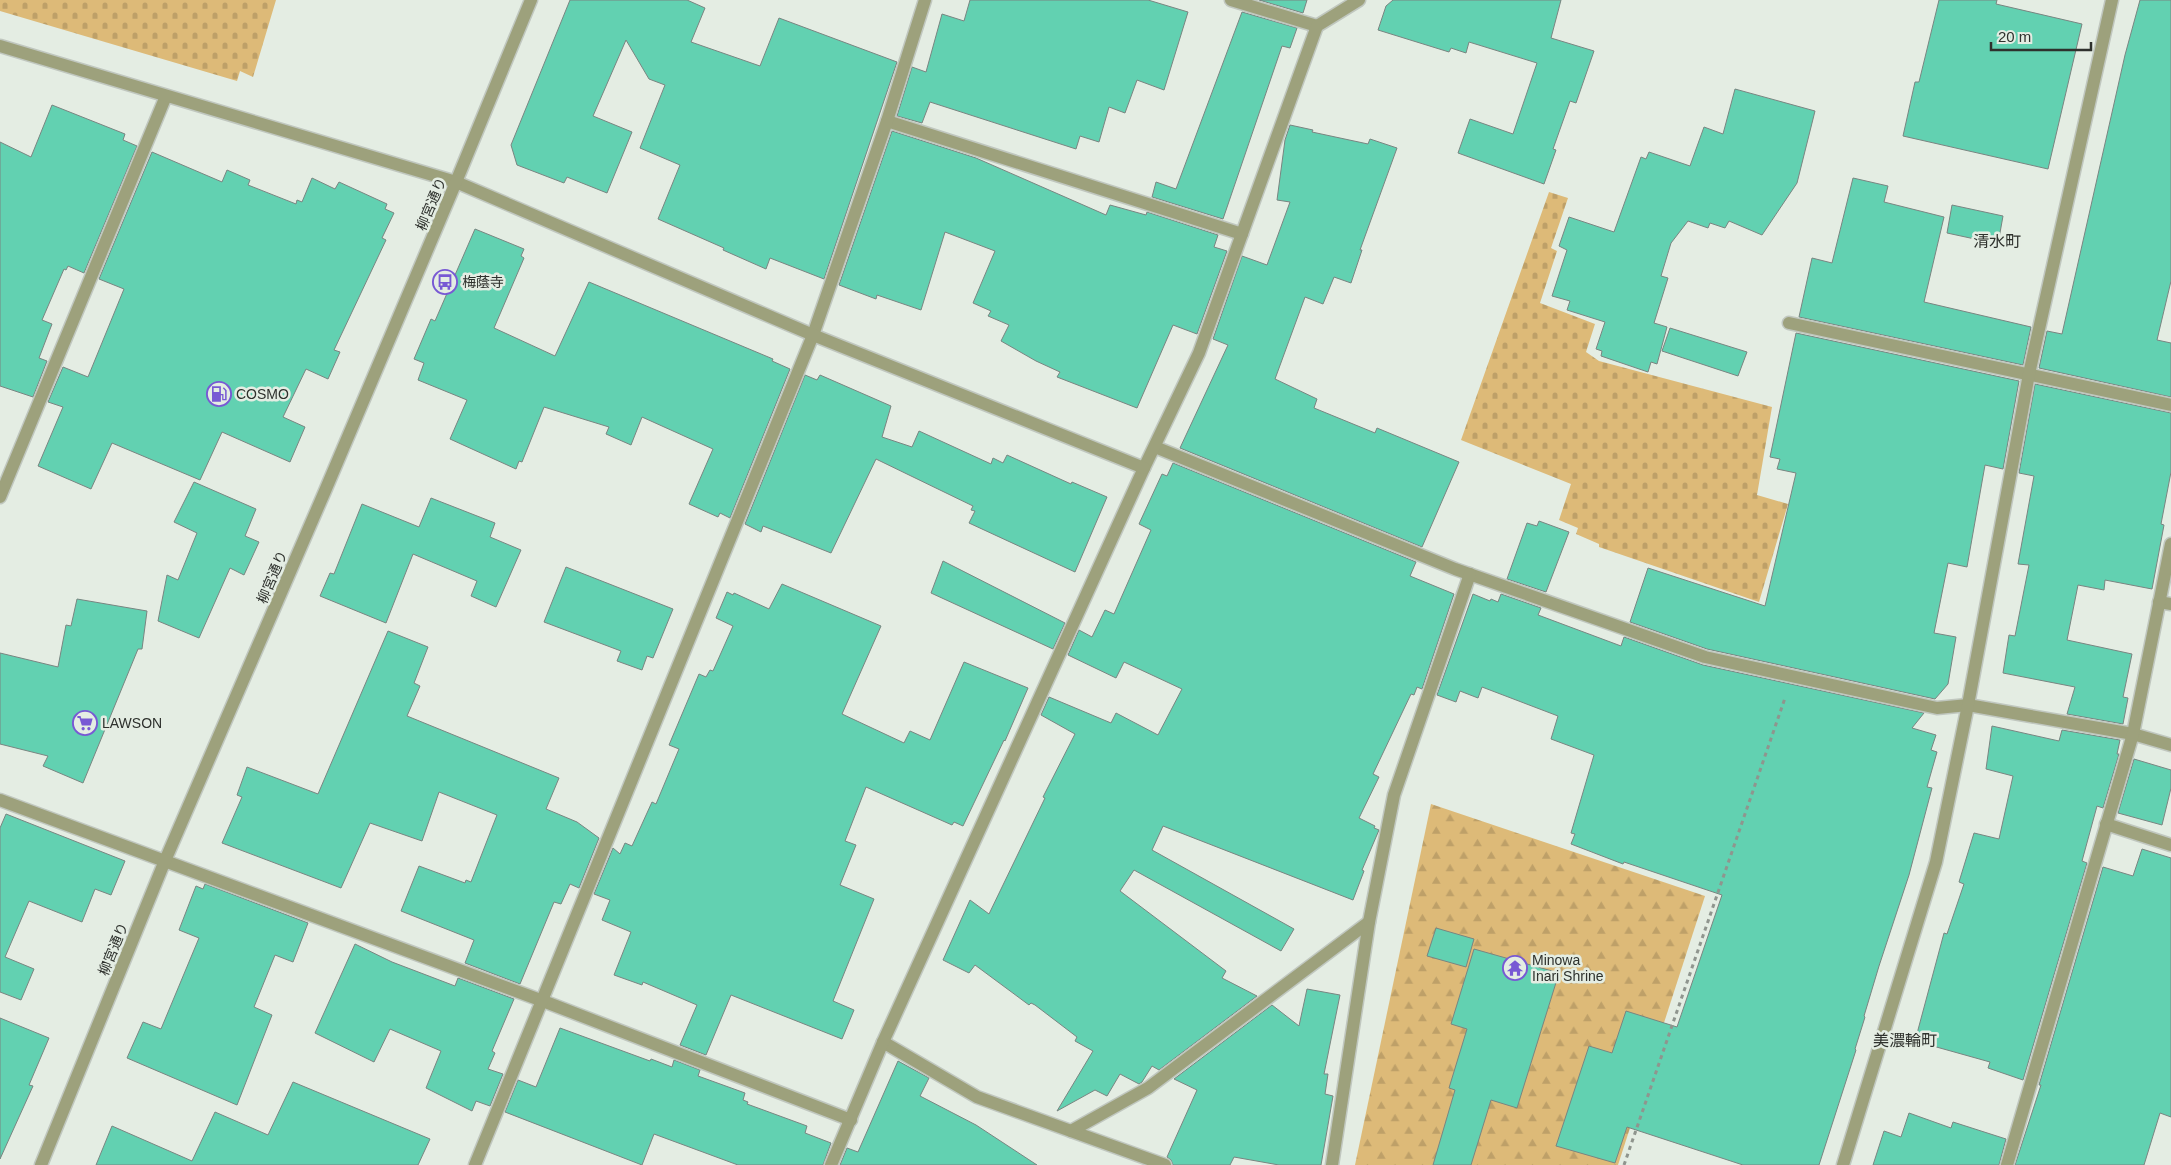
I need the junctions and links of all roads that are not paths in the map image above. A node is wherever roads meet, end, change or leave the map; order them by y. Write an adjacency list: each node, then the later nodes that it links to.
1 (531, 0): 10 (street, 柳宮通り)
2 (925, 0): 9 (street)
3 (1231, 0): 6 (street)
4 (1359, 0): 6 (street)
5 (2112, 0): 14 (street)
6 (1318, 26): 11 (street)
7 (0, 46): 8 (street)
8 (166, 96): 10 (street); 18 (street)
9 (887, 121): 11 (street); 13 (street)
10 (456, 182): 13 (street); 28 (street, 柳宮通り)
11 (1242, 234): 16 (street)
12 (1788, 323): 14 (street)
13 (814, 335): 17 (street); 30 (street)
14 (2029, 374): 15 (street); 22 (street)
15 (2171, 406)
16 (1155, 447): 17 (street); 20 (street)
17 (1144, 468): 31 (street)
18 (0, 498)
19 (2171, 544): 21 (street)
20 (1470, 574): 22 (street); 29 (street)
21 (2165, 603): 23 (street)
22 (1968, 705): 23 (street); 39 (street)
23 (2132, 734): 24 (street); 26 (street)
24 (2171, 745)
25 (0, 800): 28 (street)
26 (2106, 824): 27 (street); 40 (street)
27 (2171, 845)
28 (164, 863): 30 (street); 34 (street, 柳宮通り)
29 (1369, 922): 33 (street); 38 (street)
30 (542, 1001): 32 (street); 35 (street)
31 (883, 1042): 32 (street); 33 (street)
32 (851, 1120): 36 (street)
33 (1071, 1131): 37 (street)
34 (41, 1165)
35 (476, 1165)
36 (831, 1165)
37 (1164, 1165)
38 (1332, 1165)
39 (1843, 1165)
40 (2007, 1165)

